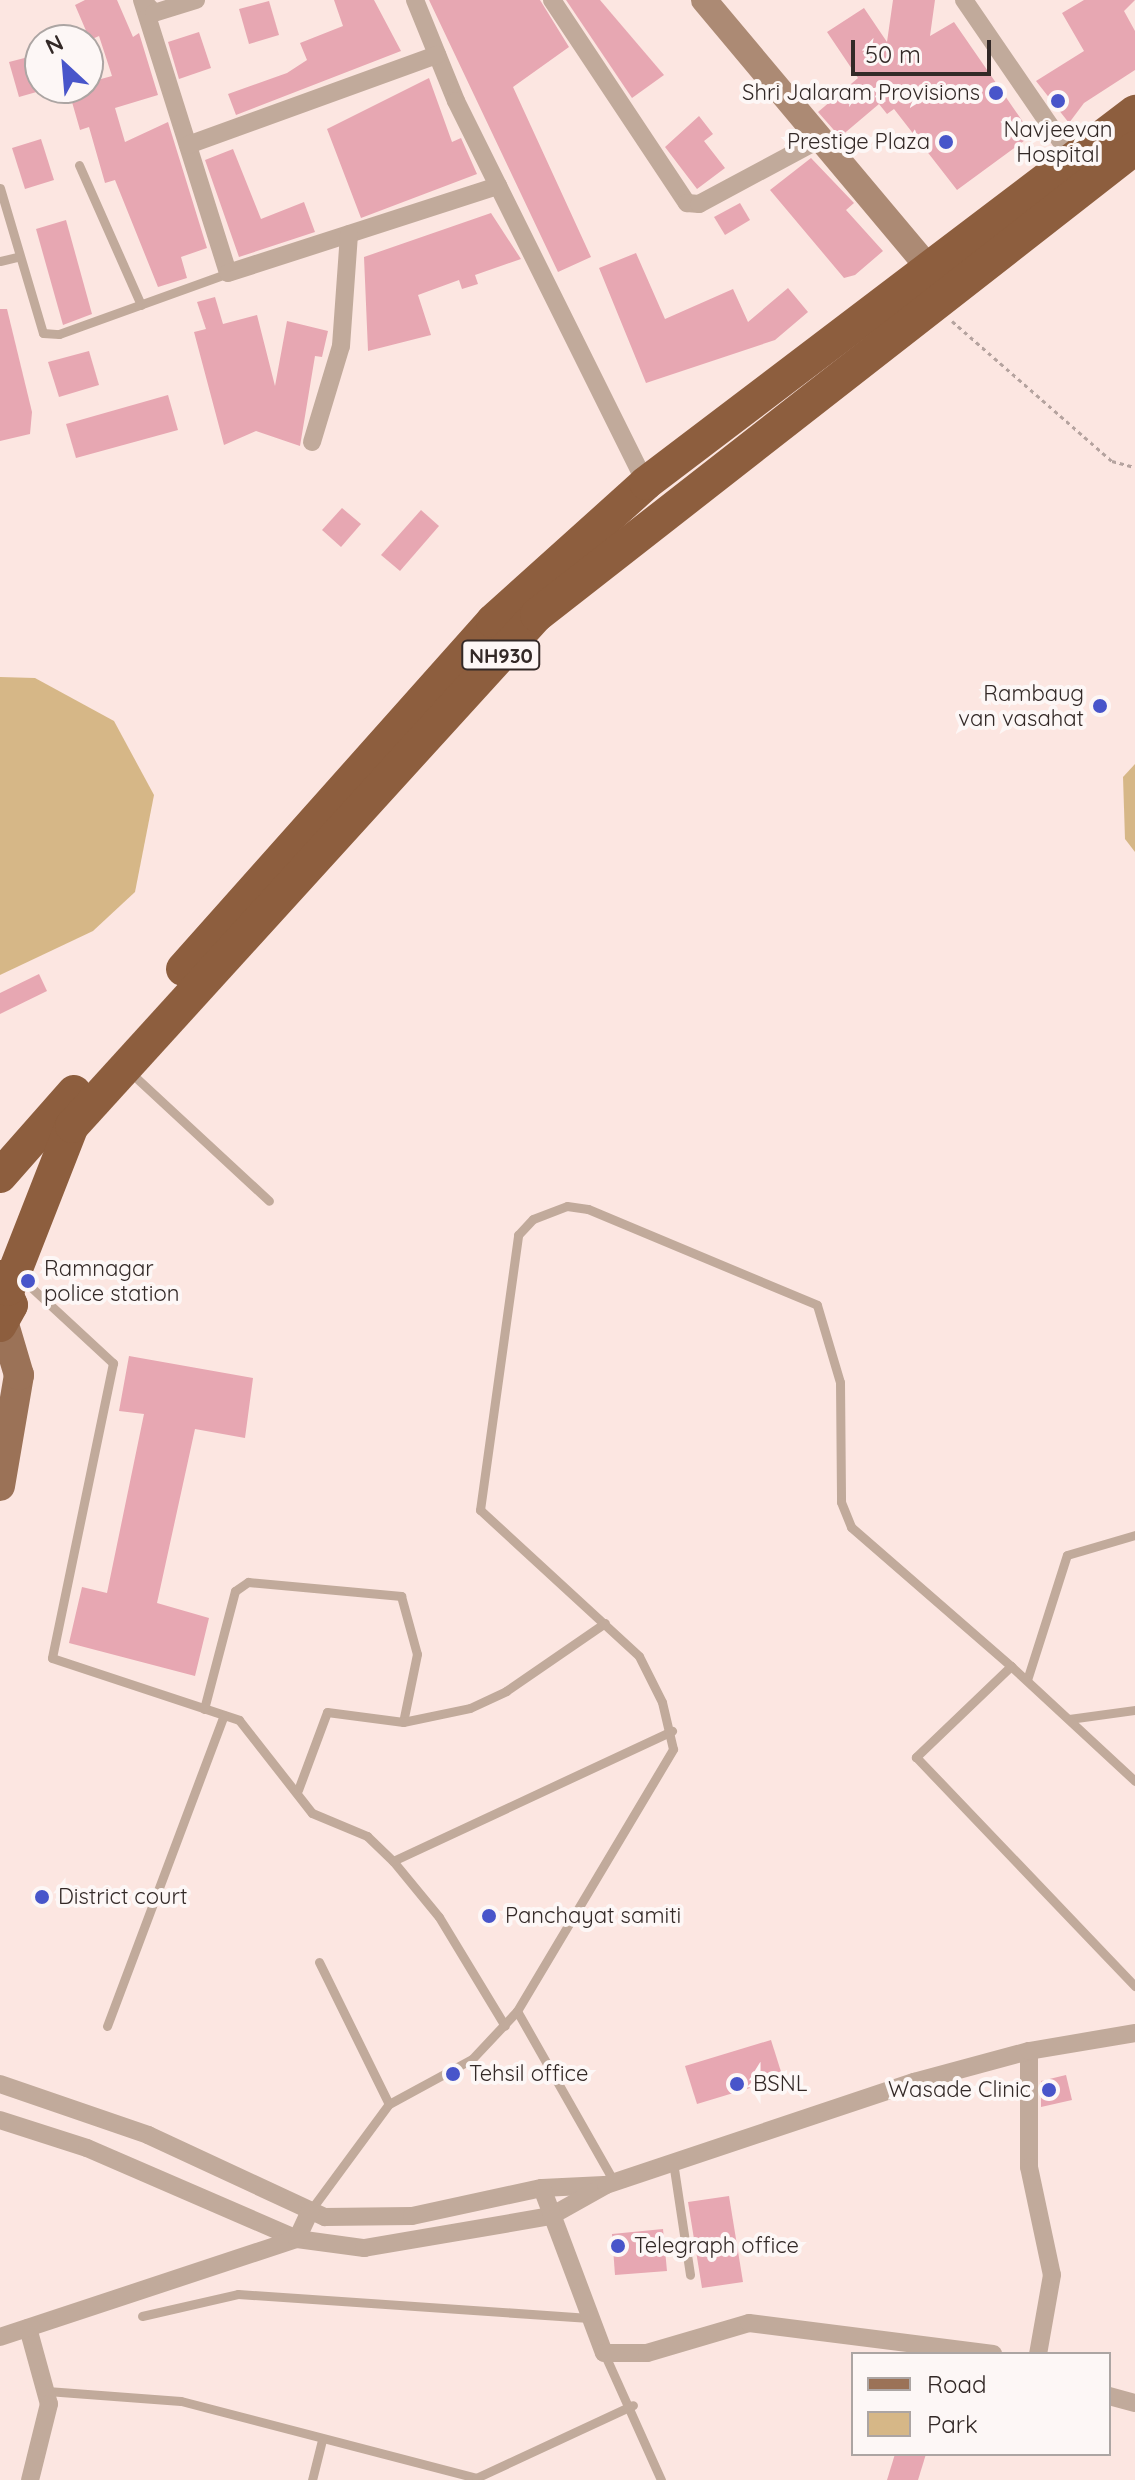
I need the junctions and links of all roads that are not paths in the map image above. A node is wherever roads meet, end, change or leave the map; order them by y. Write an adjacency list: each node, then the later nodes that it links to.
1 (142, 0): 2 (street); 10 (street)
2 (196, 0)
3 (415, 0): 7 (street)
4 (552, 0): 9 (street)
5 (704, 0): 9 (street)
6 (964, 0): 12 (street)
7 (437, 55): 10 (street); 14 (street)
8 (1135, 112): 12 (highway, NH930)
9 (822, 138): 20 (street)
10 (188, 145): 19 (street)
11 (1135, 148): 20 (highway, NH930)
12 (1073, 159): 20 (highway, NH930)
13 (79, 165): 21 (lane)
14 (498, 186): 16 (street); 23 (street)
15 (0, 188): 17 (lane)
16 (349, 234): 19 (street); 22 (street)
17 (18, 257): 18 (lane); 21 (lane)
18 (0, 261)
19 (228, 273): 21 (lane)
20 (937, 286): 23 (highway, NH930); 24 (highway, NH930)
21 (141, 305)
22 (312, 442)
23 (646, 483): 25 (highway, NH930)
24 (121, 1064): 26 (lane); 27 (highway, NH930)
25 (0, 1176)
26 (269, 1201)
27 (5, 1297): 28 (main road); 33 (lane)
28 (0, 1486)
29 (1135, 1535): 32 (lane)
30 (605, 1623): 31 (lane); 37 (lane); 38 (lane)
31 (1011, 1666): 32 (lane); 43 (lane)
32 (1027, 1680): 36 (lane)
33 (204, 1709): 35 (lane); 37 (lane)
34 (1135, 1710): 36 (lane)
35 (224, 1715): 40 (lane); 45 (lane)
36 (1069, 1719): 39 (lane)
37 (403, 1722): 40 (lane)
38 (672, 1731): 41 (lane); 44 (lane)
39 (1135, 1781)
40 (298, 1790): 41 (lane)
41 (393, 1861): 46 (lane)
42 (319, 1962): 50 (lane)
43 (1133, 1981)
44 (517, 2011): 46 (lane); 53 (lane)
45 (107, 2026)
46 (505, 2026): 50 (lane)
47 (1135, 2033): 48 (street)
48 (1029, 2051): 52 (street); 64 (street)
49 (0, 2084): 55 (street)
50 (389, 2104): 55 (lane)
51 (0, 2120): 57 (street)
52 (673, 2162): 53 (street); 58 (lane)
53 (610, 2183): 54 (street); 56 (street)
54 (542, 2188): 55 (street); 56 (street)
55 (310, 2211): 57 (street)
56 (551, 2216): 57 (street); 60 (street)
57 (297, 2239): 61 (street)
58 (690, 2275)
59 (142, 2316): 60 (lane)
60 (589, 2318): 65 (street)
61 (28, 2328): 62 (street); 66 (street)
62 (0, 2337)
63 (977, 2352): 65 (street)
64 (1038, 2352)
65 (604, 2353): 69 (lane)
66 (47, 2391): 70 (lane); 72 (street)
67 (1111, 2397): 68 (street)
68 (1135, 2403)
69 (633, 2405): 71 (lane); 74 (lane)
70 (322, 2440): 71 (lane); 73 (lane)
71 (475, 2479)
72 (30, 2480)
73 (312, 2480)
74 (661, 2480)

